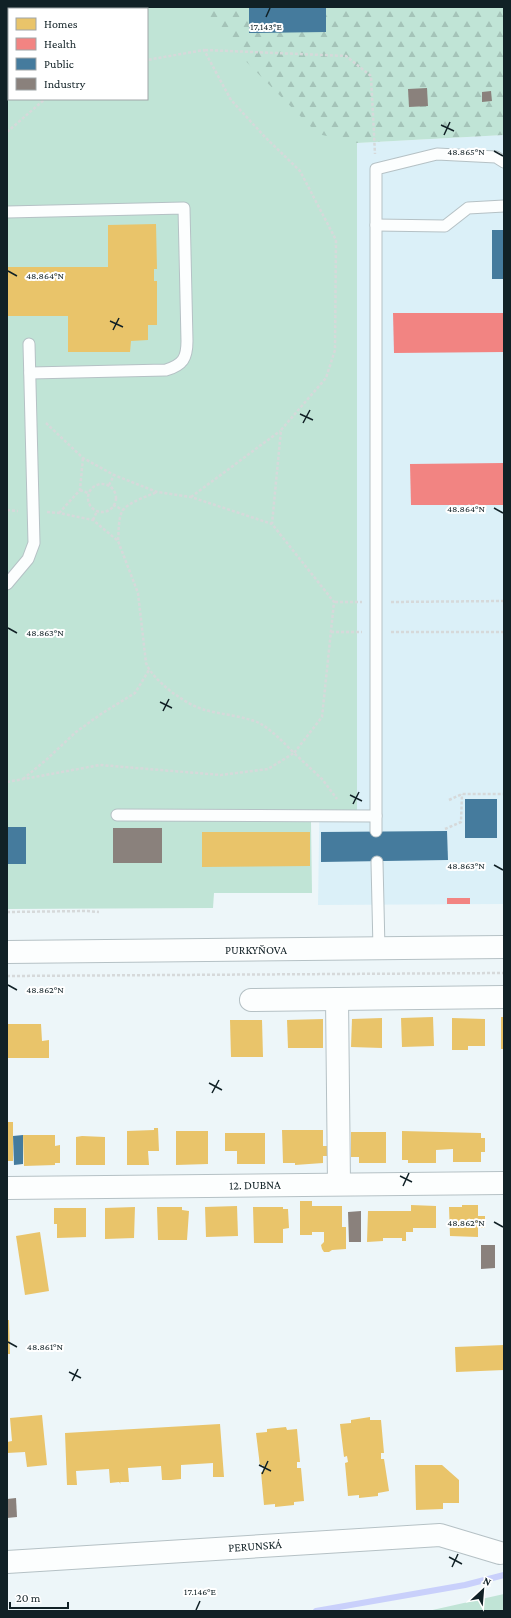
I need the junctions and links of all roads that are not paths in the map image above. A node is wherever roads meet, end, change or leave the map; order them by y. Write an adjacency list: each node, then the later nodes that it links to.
1 (504, 162): 4 (lane)
2 (504, 206): 4 (lane)
3 (7, 212): 6 (lane)
4 (376, 225): 9 (lane)
5 (29, 344): 6 (lane)
6 (30, 373): 7 (lane)
7 (7, 584)
8 (117, 815): 9 (lane)
9 (376, 816): 10 (lane)
10 (376, 831)
11 (377, 862): 13 (lane)
12 (504, 947): 13 (street, PURKYŇOVA)
13 (379, 949): 14 (street, PURKYŇOVA)
14 (7, 952)
15 (504, 997): 16 (street)
16 (337, 998): 17 (street); 19 (street)
17 (251, 1000)
18 (504, 1183): 19 (street, 12. DUBNA)
19 (339, 1184): 20 (street, 12. DUBNA)
20 (7, 1188)
21 (500, 1552): 22 (street, PERUNSKÁ)
22 (7, 1562)

